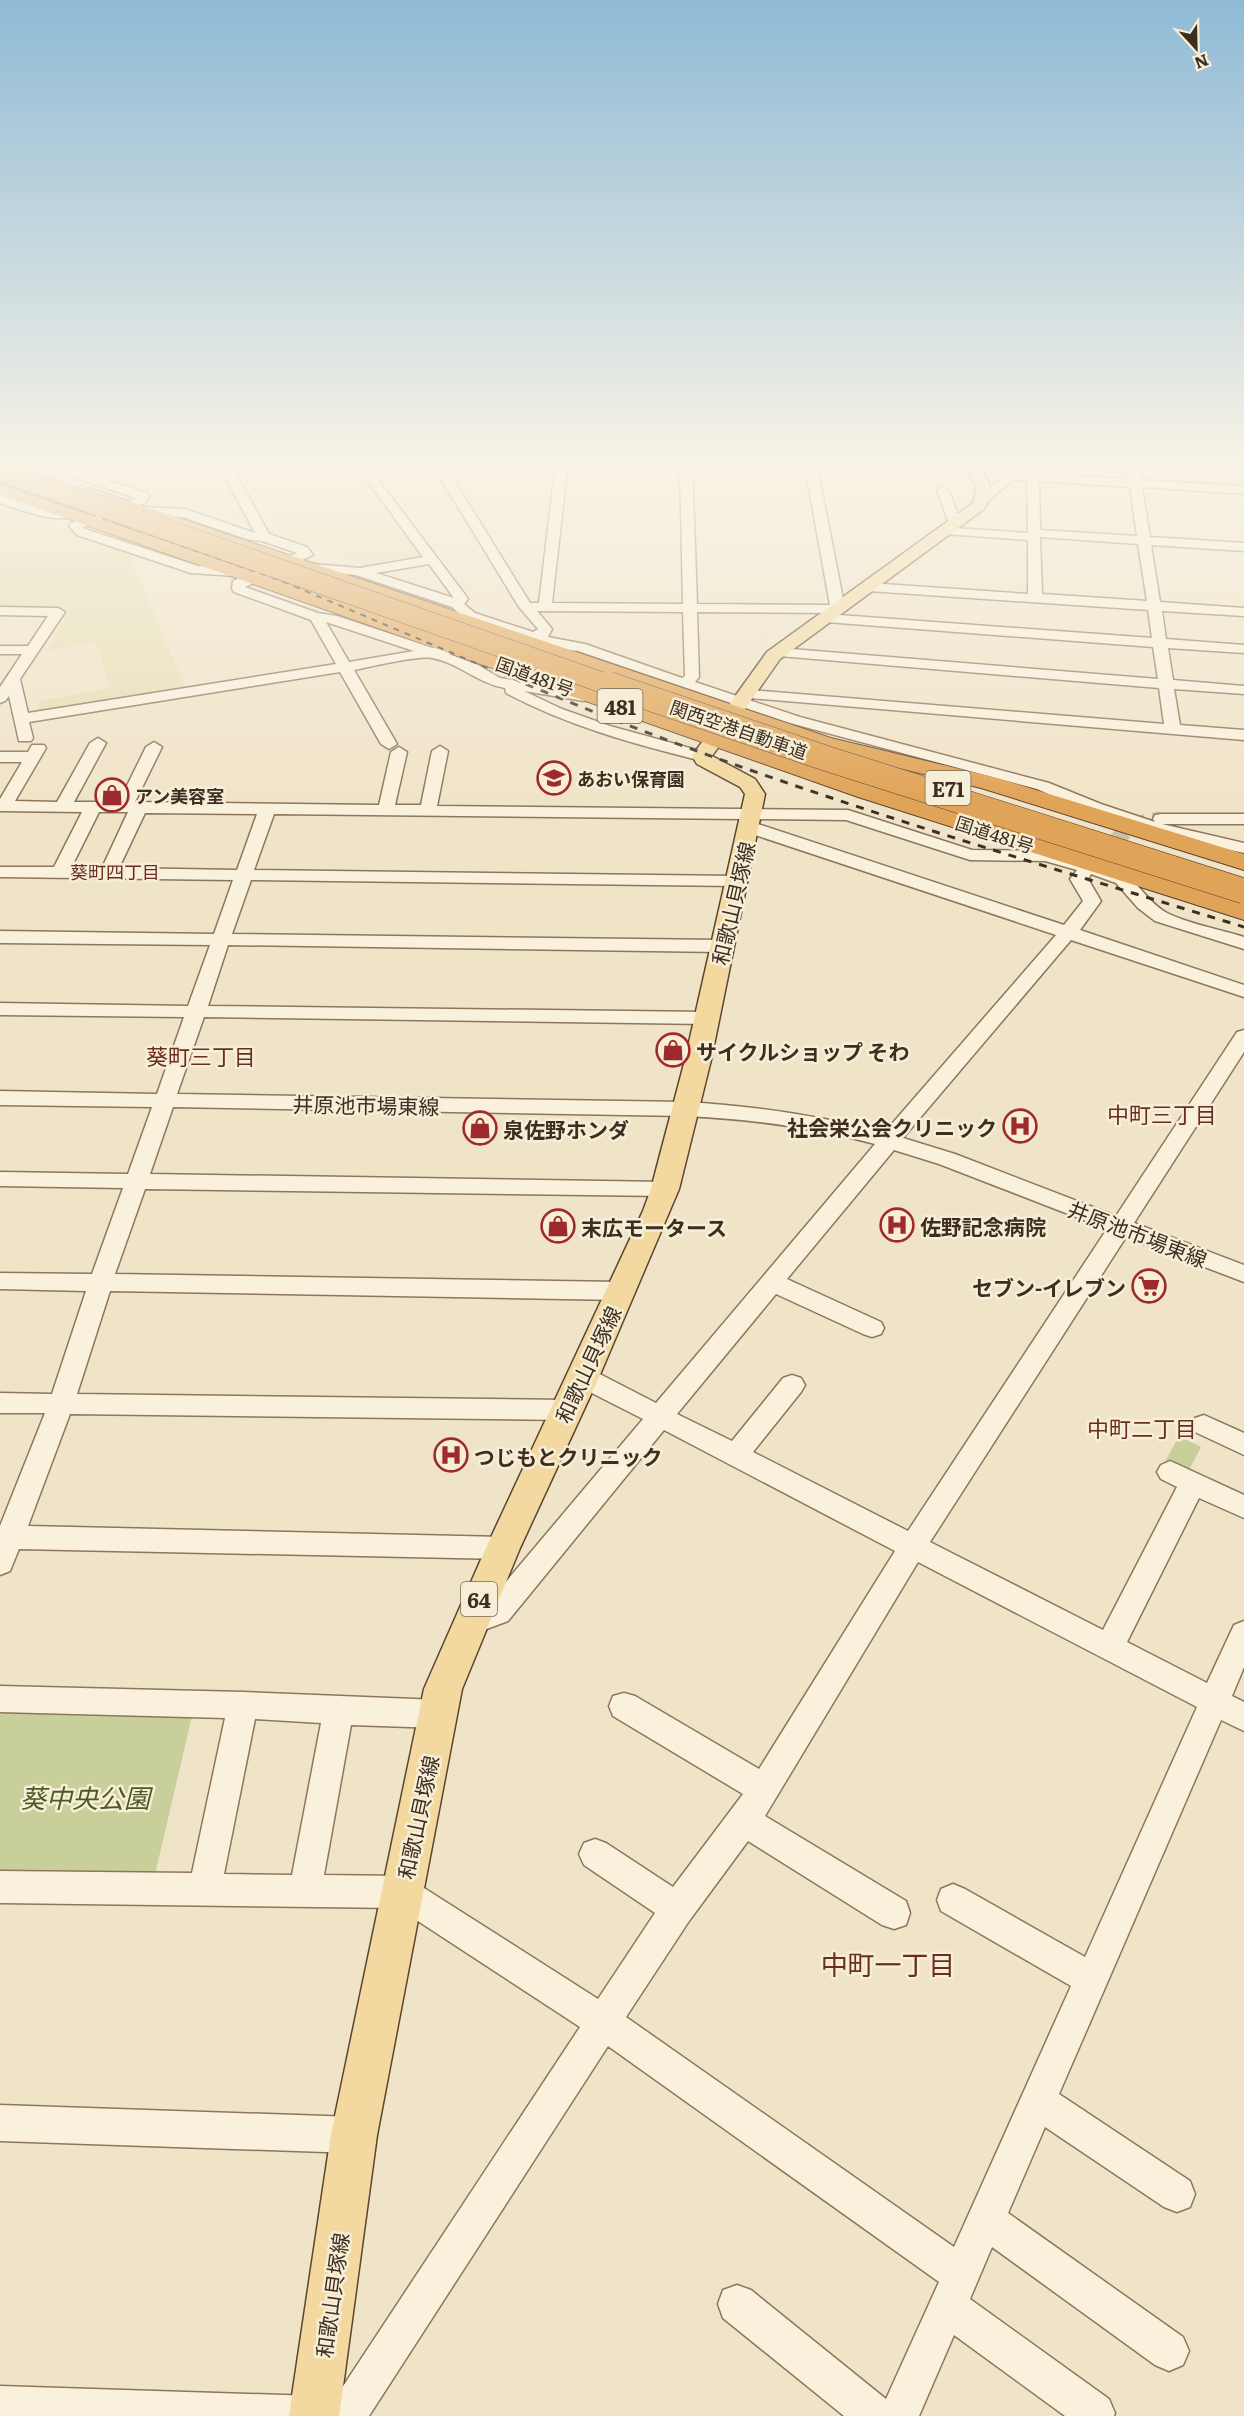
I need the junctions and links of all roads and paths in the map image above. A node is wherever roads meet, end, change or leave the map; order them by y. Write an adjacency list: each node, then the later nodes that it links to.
1 (231, 574): 16 (street)
2 (239, 574): 16 (highway, 国道481号 / 481)
3 (250, 574): 16 (street)
4 (294, 574): 42 (highway, 関西空港自動車道 / E71, bridge)
5 (313, 574): 42 (highway, 関西空港自動車道 / E71)
6 (331, 574): 28 (highway, 国道481号 / 481)
7 (365, 574): 19 (street)
8 (443, 574): 19 (street)
9 (506, 574): 21 (street)
10 (549, 574): 22 (street)
11 (690, 574): 23 (street)
12 (826, 574): 26 (street)
13 (887, 574): 17 (main road)
14 (1035, 574): 18 (street)
15 (1149, 574): 20 (street)
16 (243, 575): 27 (street); 30 (highway, 国道481号 / 481)
17 (869, 587): 18 (street); 26 (main road)
18 (1035, 598): 20 (street)
19 (457, 604): 28 (street)
20 (1153, 606): 25 (street); 29 (street)
21 (526, 607): 22 (street); 28 (street)
22 (545, 607): 23 (street)
23 (691, 609): 26 (street); 38 (street)
24 (0, 611): 33 (street)
25 (1244, 612)
26 (832, 614): 29 (street); 35 (main road)
27 (316, 617): 34 (street); 36 (street)
28 (525, 638): 30 (street); 38 (street); 44 (highway, 国道481号 / 481)
29 (1159, 643): 31 (street); 39 (street)
30 (456, 649): 34 (street); 43 (highway, 国道481号 / 481)
31 (1244, 649)
32 (0, 650): 33 (street)
33 (33, 650): 41 (street)
34 (433, 652): 36 (street); 37 (street)
35 (779, 652): 39 (street); 44 (main road)
36 (344, 666): 45 (street); 63 (street)
37 (495, 682): 43 (street); 53 (street)
38 (684, 684): 44 (street)
39 (1166, 684): 40 (street); 47 (street)
40 (1244, 690)
41 (6, 691): 45 (street)
42 (645, 692): 70 (highway); 76 (highway, 関西空港自動車道 / E71); 78 (highway, 関西空港自動車道 / E71, bridge); 80 (highway, bridge)
43 (612, 703): 53 (highway, 国道481号 / 481)
44 (740, 703): 46 (highway, 国道481号 / 481); 47 (street); 53 (main road); 55 (street)
45 (21, 719): 51 (street)
46 (772, 727): 50 (highway, 国道481号 / 481); 55 (street)
47 (1173, 729): 48 (street)
48 (1244, 735)
49 (98, 743): 59 (street)
50 (824, 743): 69 (highway, 国道481号 / 481); 76 (highway, 481)
51 (32, 747): 56 (street); 58 (street)
52 (154, 747): 61 (street)
53 (708, 747): 57 (highway, 国道481号 / 481); 67 (main road, 和歌山貝塚線 / 64)
54 (440, 751): 64 (street)
55 (928, 755): 68 (street)
56 (0, 757)
57 (811, 772): 79 (highway, 481); 81 (highway, 国道481号 / 481)
58 (2, 806): 59 (street)
59 (63, 806): 60 (street)
60 (93, 807): 61 (street); 72 (street)
61 (132, 807): 62 (street); 73 (street)
62 (267, 809): 63 (street); 75 (street)
63 (386, 810): 64 (street)
64 (428, 811): 67 (street)
65 (1161, 819): 66 (street)
66 (1244, 819)
67 (751, 820): 77 (main road, 和歌山貝塚線 / 64); 82 (street); 85 (street)
68 (1244, 849)
69 (1244, 862)
70 (1244, 869)
71 (0, 872): 72 (street)
72 (60, 873): 73 (street)
73 (108, 874): 75 (street)
74 (1082, 874): 82 (street)
75 (246, 875): 77 (street); 84 (street)
76 (1244, 878)
77 (736, 881): 86 (main road, 和歌山貝塚線 / 64)
78 (1244, 891)
79 (1244, 896)
80 (1244, 903)
81 (1244, 912)
82 (1068, 933): 87 (street); 95 (street)
83 (0, 937): 84 (street)
84 (222, 940): 86 (street); 89 (street)
85 (1244, 943)
86 (721, 946): 90 (main road, 和歌山貝塚線 / 64)
87 (1244, 991)
88 (0, 1009): 89 (street)
89 (195, 1011): 90 (street); 93 (street)
90 (706, 1018): 94 (main road, 和歌山貝塚線 / 64)
91 (1244, 1036): 99 (street)
92 (0, 1098): 93 (street, 井原池市場東線)
93 (166, 1101): 94 (street, 井原池市場東線); 97 (street)
94 (685, 1109): 95 (street, 井原池市場東線); 98 (main road, 和歌山貝塚線 / 64)
95 (889, 1141): 99 (street, 井原池市場東線); 103 (street)
96 (0, 1179): 97 (street)
97 (138, 1181): 98 (street); 102 (street)
98 (666, 1189): 104 (main road, 和歌山貝塚線 / 64)
99 (1122, 1225): 100 (street, 井原池市場東線); 117 (street)
100 (1244, 1274)
101 (0, 1281): 102 (street)
102 (100, 1282): 104 (street); 109 (street)
103 (772, 1282): 105 (street); 111 (street)
104 (620, 1291): 106 (main road, 和歌山貝塚線 / 64)
105 (872, 1328)
106 (584, 1377): 110 (main road, 和歌山貝塚線 / 64); 111 (street)
107 (792, 1385): 114 (street)
108 (0, 1403): 109 (street)
109 (61, 1404): 110 (street); 116 (street)
110 (566, 1410): 118 (main road, 和歌山貝塚線 / 64)
111 (660, 1417): 114 (street); 120 (street)
112 (1204, 1425): 113 (street)
113 (1244, 1444)
114 (735, 1456): 117 (street)
115 (1244, 1507): 122 (street)
116 (5, 1537): 118 (street); 119 (street)
117 (914, 1546): 122 (street); 130 (street)
118 (502, 1548): 120 (main road, 和歌山貝塚線 / 64)
119 (0, 1563)
120 (468, 1624): 128 (main road, 和歌山貝塚線 / 64)
121 (1244, 1634): 124 (street)
122 (1109, 1648): 124 (street)
123 (0, 1699): 125 (street)
124 (1214, 1701): 129 (street); 140 (street)
125 (243, 1706): 127 (street); 134 (street)
126 (624, 1706): 130 (street)
127 (338, 1712): 128 (street); 135 (street)
128 (439, 1714): 136 (main road, 和歌山貝塚線 / 64)
129 (1244, 1717)
130 (764, 1789): 131 (street)
131 (744, 1821): 138 (street); 139 (street)
132 (595, 1854): 138 (street)
133 (0, 1887): 134 (street)
134 (205, 1890): 135 (street)
135 (305, 1892): 136 (street)
136 (402, 1892): 141 (street); 144 (main road, 和歌山貝塚線 / 64)
137 (953, 1900): 140 (street)
138 (678, 1909): 141 (street)
139 (894, 1913)
140 (1091, 1979): 142 (street)
141 (603, 2022): 147 (street); 153 (street)
142 (1038, 2101): 145 (street); 146 (street)
143 (0, 2123): 144 (street)
144 (354, 2135): 152 (main road, 和歌山貝塚線 / 64)
145 (1177, 2194)
146 (986, 2220): 147 (street); 149 (street)
147 (955, 2290): 151 (street); 155 (street)
148 (737, 2304): 154 (street)
149 (1169, 2351)
150 (0, 2406): 152 (street)
151 (1095, 2413)
152 (314, 2416)
153 (346, 2416)
154 (876, 2416)
155 (899, 2416)

